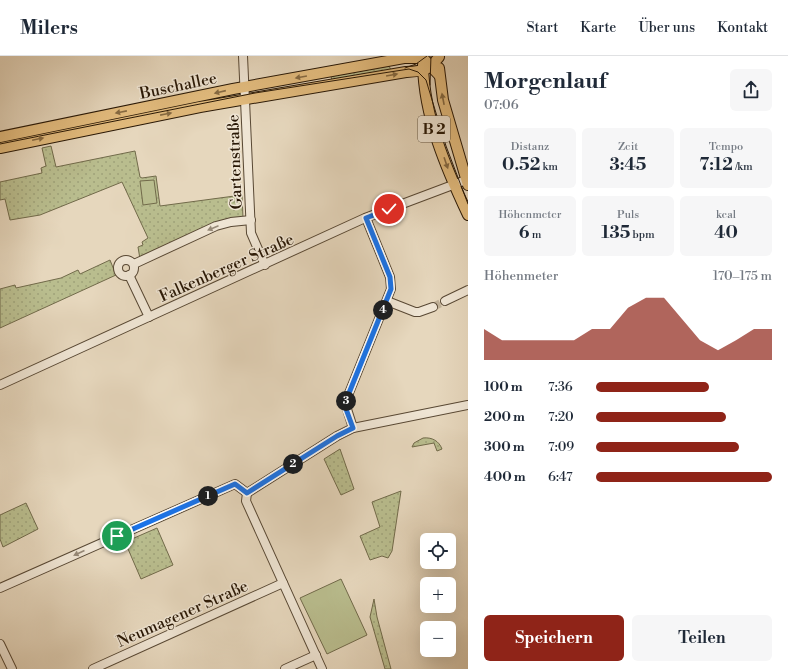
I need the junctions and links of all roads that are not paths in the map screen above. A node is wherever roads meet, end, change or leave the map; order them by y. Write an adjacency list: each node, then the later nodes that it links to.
1 (243, 56): 6 (street, Gartenstraße)
2 (439, 56): 4 (main road); 5 (main road, B 2)
3 (423, 57): 4 (main road, Buschallee); 6 (main road, Buschallee, one-way to 6)
4 (427, 69): 5 (main road, Buschallee); 7 (main road, Buschallee, one-way to 4); 11 (main road, B 2, one-way to 11)
5 (439, 75): 10 (main road, B 2, one-way to 5)
6 (245, 87): 7 (street, Gartenstraße); 8 (main road, Buschallee, one-way to 8)
7 (245, 100): 9 (main road, Buschallee, one-way to 7); 14 (street, Gartenstraße)
8 (0, 137)
9 (0, 148)
10 (467, 182): 11 (street, Falkenberger Straße)
11 (454, 184): 12 (main road, B 2); 13 (street, Falkenberger Straße)
12 (468, 215)
13 (366, 218): 16 (street, Falkenberger Straße); 19 (street)
14 (251, 220): 15 (street, Falkenberger Straße, one-way to 15); 16 (street, Gartenstraße)
15 (134, 264): 17 (street); 17 (street)
16 (264, 265): 22 (street, Falkenberger Straße)
17 (129, 276): 22 (street)
18 (468, 290): 20 (street)
19 (387, 301): 21 (street); 25 (street)
20 (445, 301)
21 (433, 307)
22 (149, 317): 23 (street, Falkenberger Straße)
23 (0, 385)
24 (468, 405): 25 (street)
25 (353, 428): 26 (street)
26 (247, 493): 27 (street); 28 (street, one-way to 28)
27 (283, 583): 30 (street); 32 (street, Neumagener Straße)
28 (0, 588)
29 (0, 644): 31 (street)
30 (316, 655): 33 (street); 34 (street)
31 (12, 669)
32 (93, 669)
33 (285, 669)
34 (322, 669)

